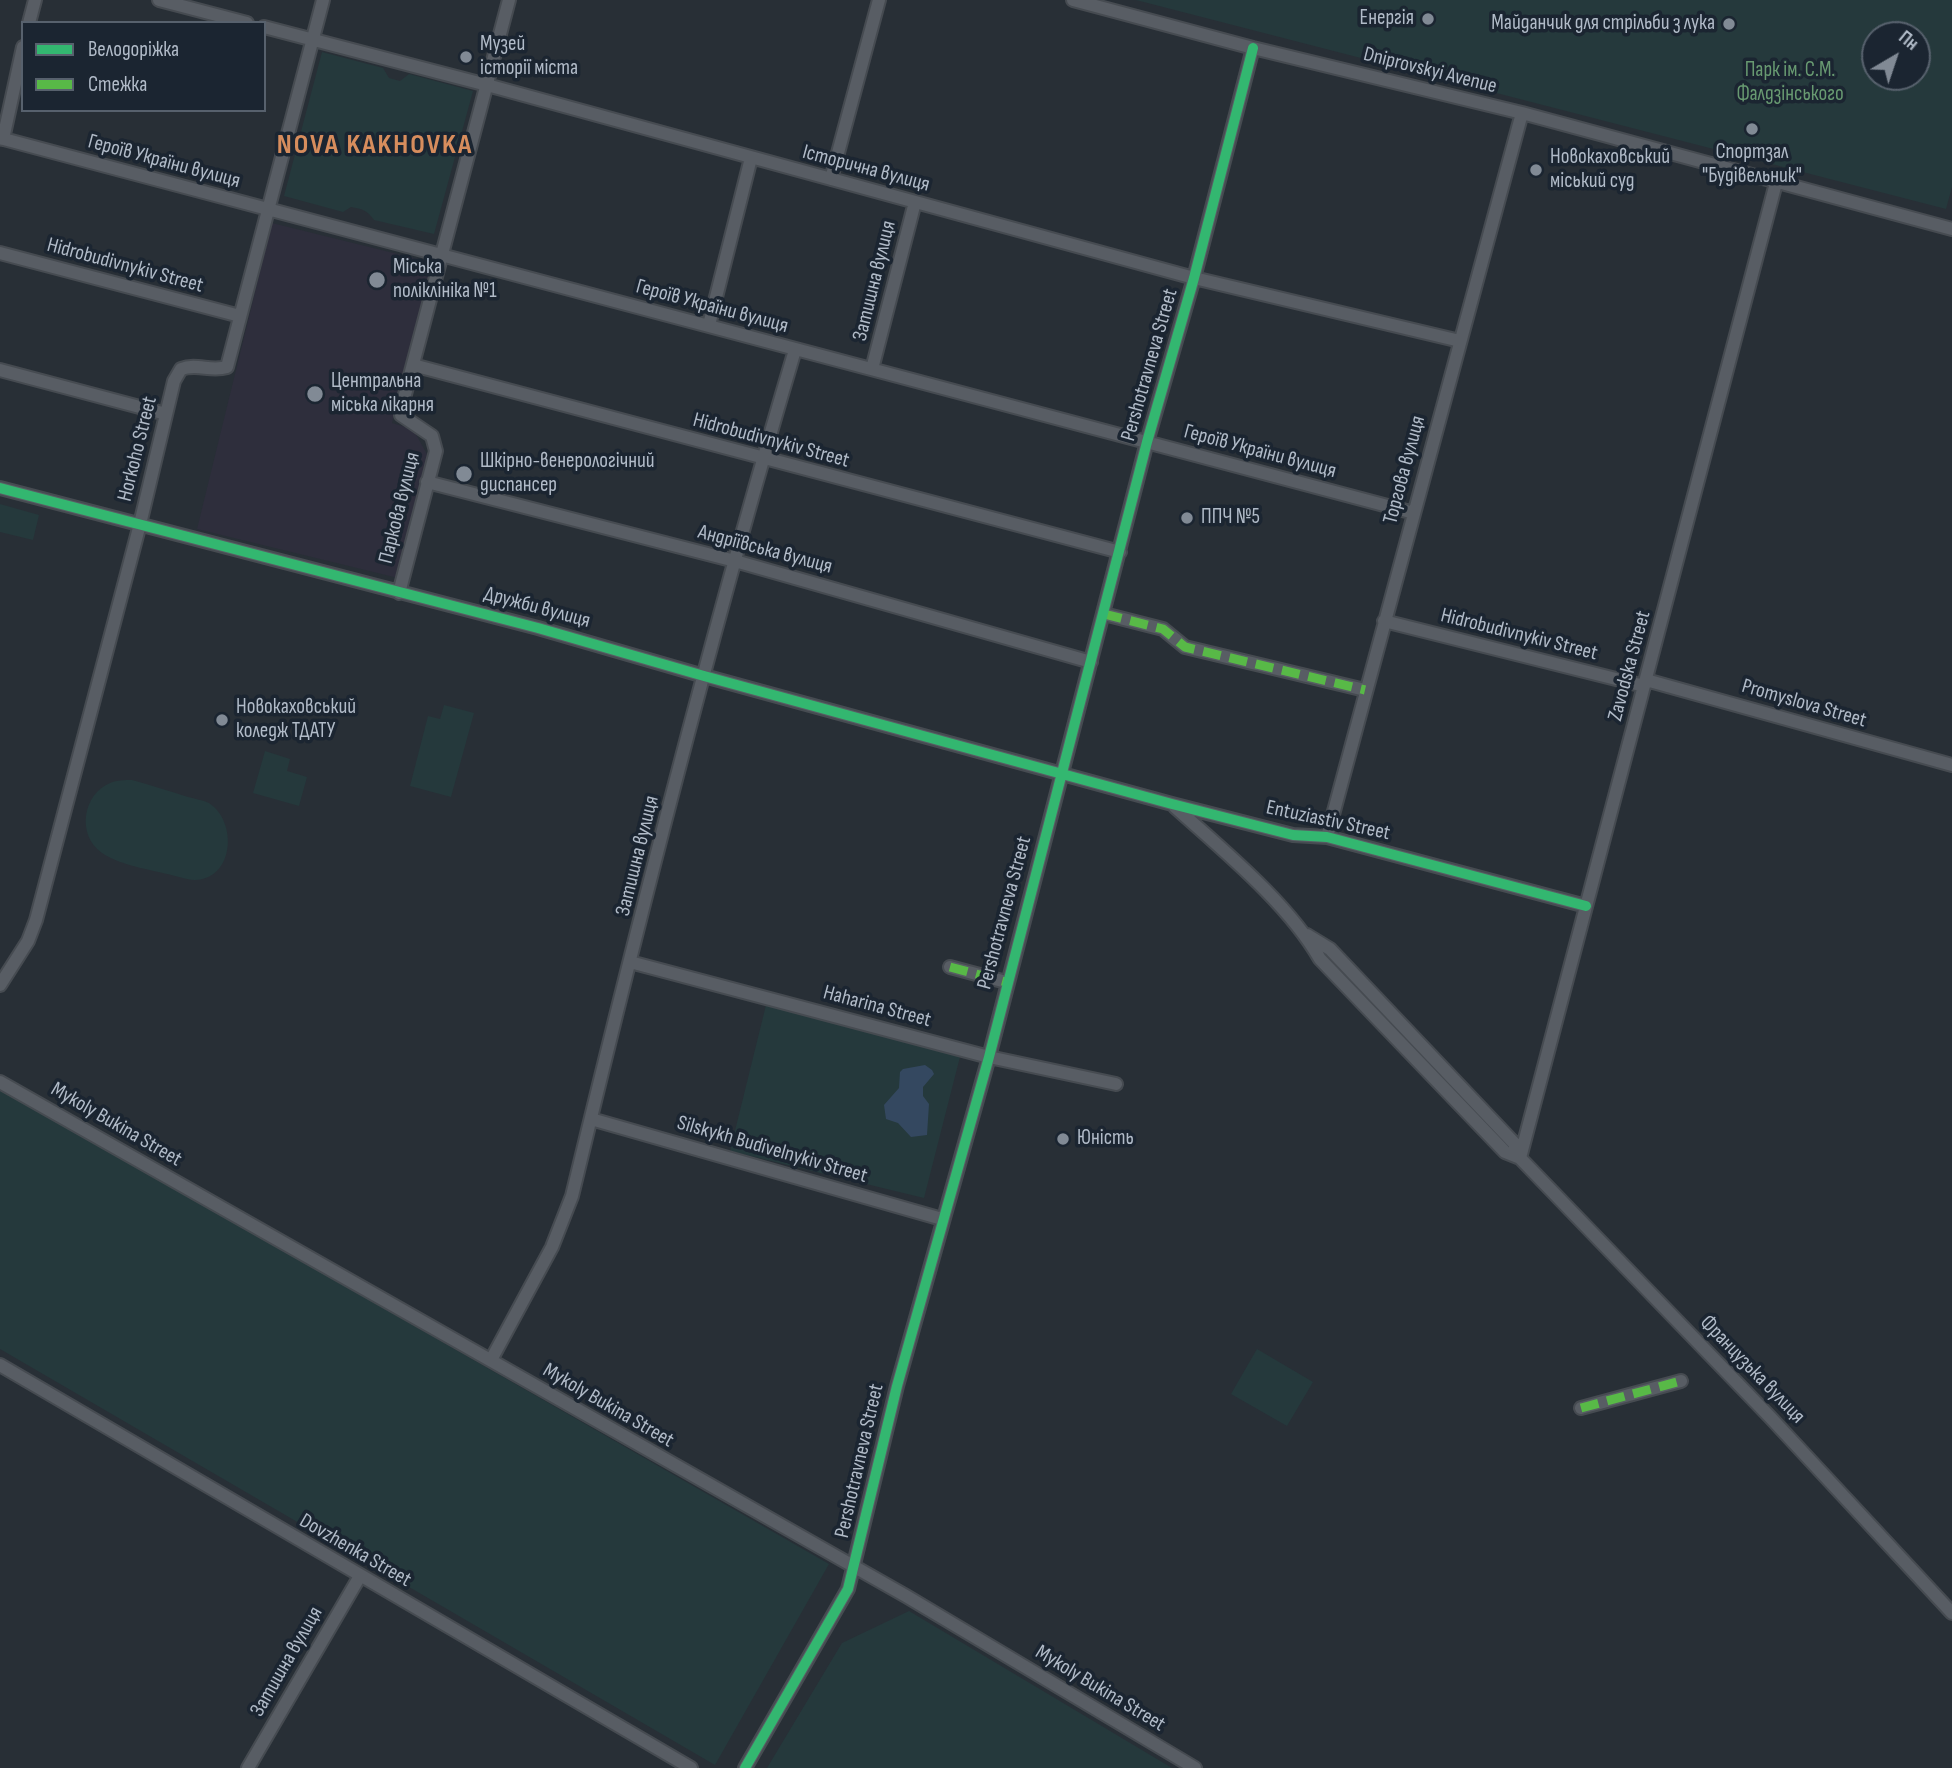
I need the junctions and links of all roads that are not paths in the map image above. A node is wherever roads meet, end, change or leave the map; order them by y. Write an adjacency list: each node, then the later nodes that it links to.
1 (35, 0): 7 (street)
2 (159, 0): 8 (street)
3 (323, 0): 10 (street, Horkoho Street)
4 (509, 0): 13 (street, Паркова вулиця)
5 (879, 0): 17 (street)
6 (1073, 0): 11 (street, Dniprovskyi Avenue)
7 (30, 21)
8 (239, 21)
9 (266, 28): 10 (street, Історична вулиця)
10 (313, 40): 13 (street, Історична вулиця); 20 (street, Horkoho Street)
11 (1253, 48): 14 (street, Dniprovskyi Avenue); 24 (street, Pershotravneva Street)
12 (21, 55): 15 (street)
13 (487, 85): 16 (street, Історична вулиця); 23 (street, Паркова вулиця)
14 (1522, 113): 18 (street, Dniprovskyi Avenue); 27 (street, Торгова вулиця)
15 (1, 138): 20 (street, Героїв України вулиця)
16 (751, 158): 17 (street, Історична вулиця); 26 (street)
17 (831, 179): 19 (street, Історична вулиця)
18 (1776, 183): 21 (street, Dniprovskyi Avenue); 46 (street, Zavodska Street)
19 (915, 202): 24 (street, Історична вулиця); 30 (street, Затишна вулиця)
20 (269, 209): 23 (street, Героїв України вулиця); 25 (street, Horkoho Street)
21 (1952, 229)
22 (0, 253): 25 (street, Hidrobudivnykiv Street)
23 (441, 254): 26 (street, Героїв України вулиця); 29 (street, Паркова вулиця)
24 (1194, 278): 27 (street, Історична вулиця); 33 (street, Pershotravneva Street)
25 (240, 316): 32 (street, Horkoho Street)
26 (709, 326): 28 (street, Героїв України вулиця)
27 (1460, 341): 37 (street, Торгова вулиця)
28 (795, 350): 30 (street, Героїв України вулиця); 34 (street, Затишна вулиця)
29 (413, 365): 34 (street, Hidrobudivnykiv Street); 35 (street, Паркова вулиця)
30 (872, 369): 33 (street, Героїв України вулиця)
31 (0, 370): 32 (street)
32 (166, 414): 38 (street, Horkoho Street)
33 (1147, 442): 37 (street, Героїв України вулиця); 39 (street, Pershotravneva Street)
34 (763, 458): 39 (street, Hidrobudivnykiv Street); 40 (street, Затишна вулиця)
35 (427, 482): 40 (street, Андріївська вулиця); 41 (street, Паркова вулиця)
36 (0, 488): 38 (street, Дружби вулиця)
37 (1414, 513): 43 (street, Торгова вулиця)
38 (140, 524): 41 (street, Дружби вулиця); 56 (street, Horkoho Street)
39 (1120, 552): 42 (street, Pershotravneva Street)
40 (735, 561): 44 (street, Андріївська вулиця); 45 (street, Затишна вулиця)
41 (399, 593): 45 (street, Дружби вулиця)
42 (1104, 614): 44 (street, Pershotravneva Street); 47 (street)
43 (1384, 621): 46 (street, Hidrobudivnykiv Street); 47 (street, Торгова вулиця)
44 (1091, 662): 49 (street, Pershotravneva Street)
45 (704, 676): 49 (street, Дружби вулиця); 53 (street, Затишна вулиця)
46 (1645, 683): 48 (street, Promyslova Street); 52 (street, Zavodska Street)
47 (1364, 690): 51 (street, Торгова вулиця)
48 (1952, 765)
49 (1062, 773): 50 (street, Entuziastiv Street); 55 (street, Pershotravneva Street)
50 (1172, 804): 51 (street, Entuziastiv Street); 61 (street, Французька вулиця)
51 (1327, 837): 52 (street, Entuziastiv Street)
52 (1586, 906): 61 (street, Zavodska Street)
53 (630, 962): 57 (street, Haharina Street); 60 (street, Затишна вулиця)
54 (950, 967): 55 (street)
55 (1006, 982): 57 (street, Pershotravneva Street)
56 (0, 985)
57 (989, 1057): 59 (street, Haharina Street); 62 (street, Pershotravneva Street)
58 (0, 1082): 63 (street, Mykoly Bukina Street)
59 (1116, 1084)
60 (591, 1119): 62 (street, Silskykh Budivelnykiv Street); 63 (street, Затишна вулиця)
61 (1520, 1158): 69 (street, Французька вулиця)
62 (942, 1219): 67 (street, Pershotravneva Street)
63 (491, 1360): 67 (street, Mykoly Bukina Street)
64 (0, 1365): 68 (street, Dovzhenka Street)
65 (1681, 1381): 66 (street)
66 (1581, 1408)
67 (854, 1567): 72 (street, Pershotravneva Street); 73 (street, Mykoly Bukina Street)
68 (360, 1576): 70 (street, Затишна вулиця); 71 (street, Dovzhenka Street)
69 (1952, 1613)
70 (248, 1768)
71 (691, 1768)
72 (745, 1768)
73 (1195, 1768)

